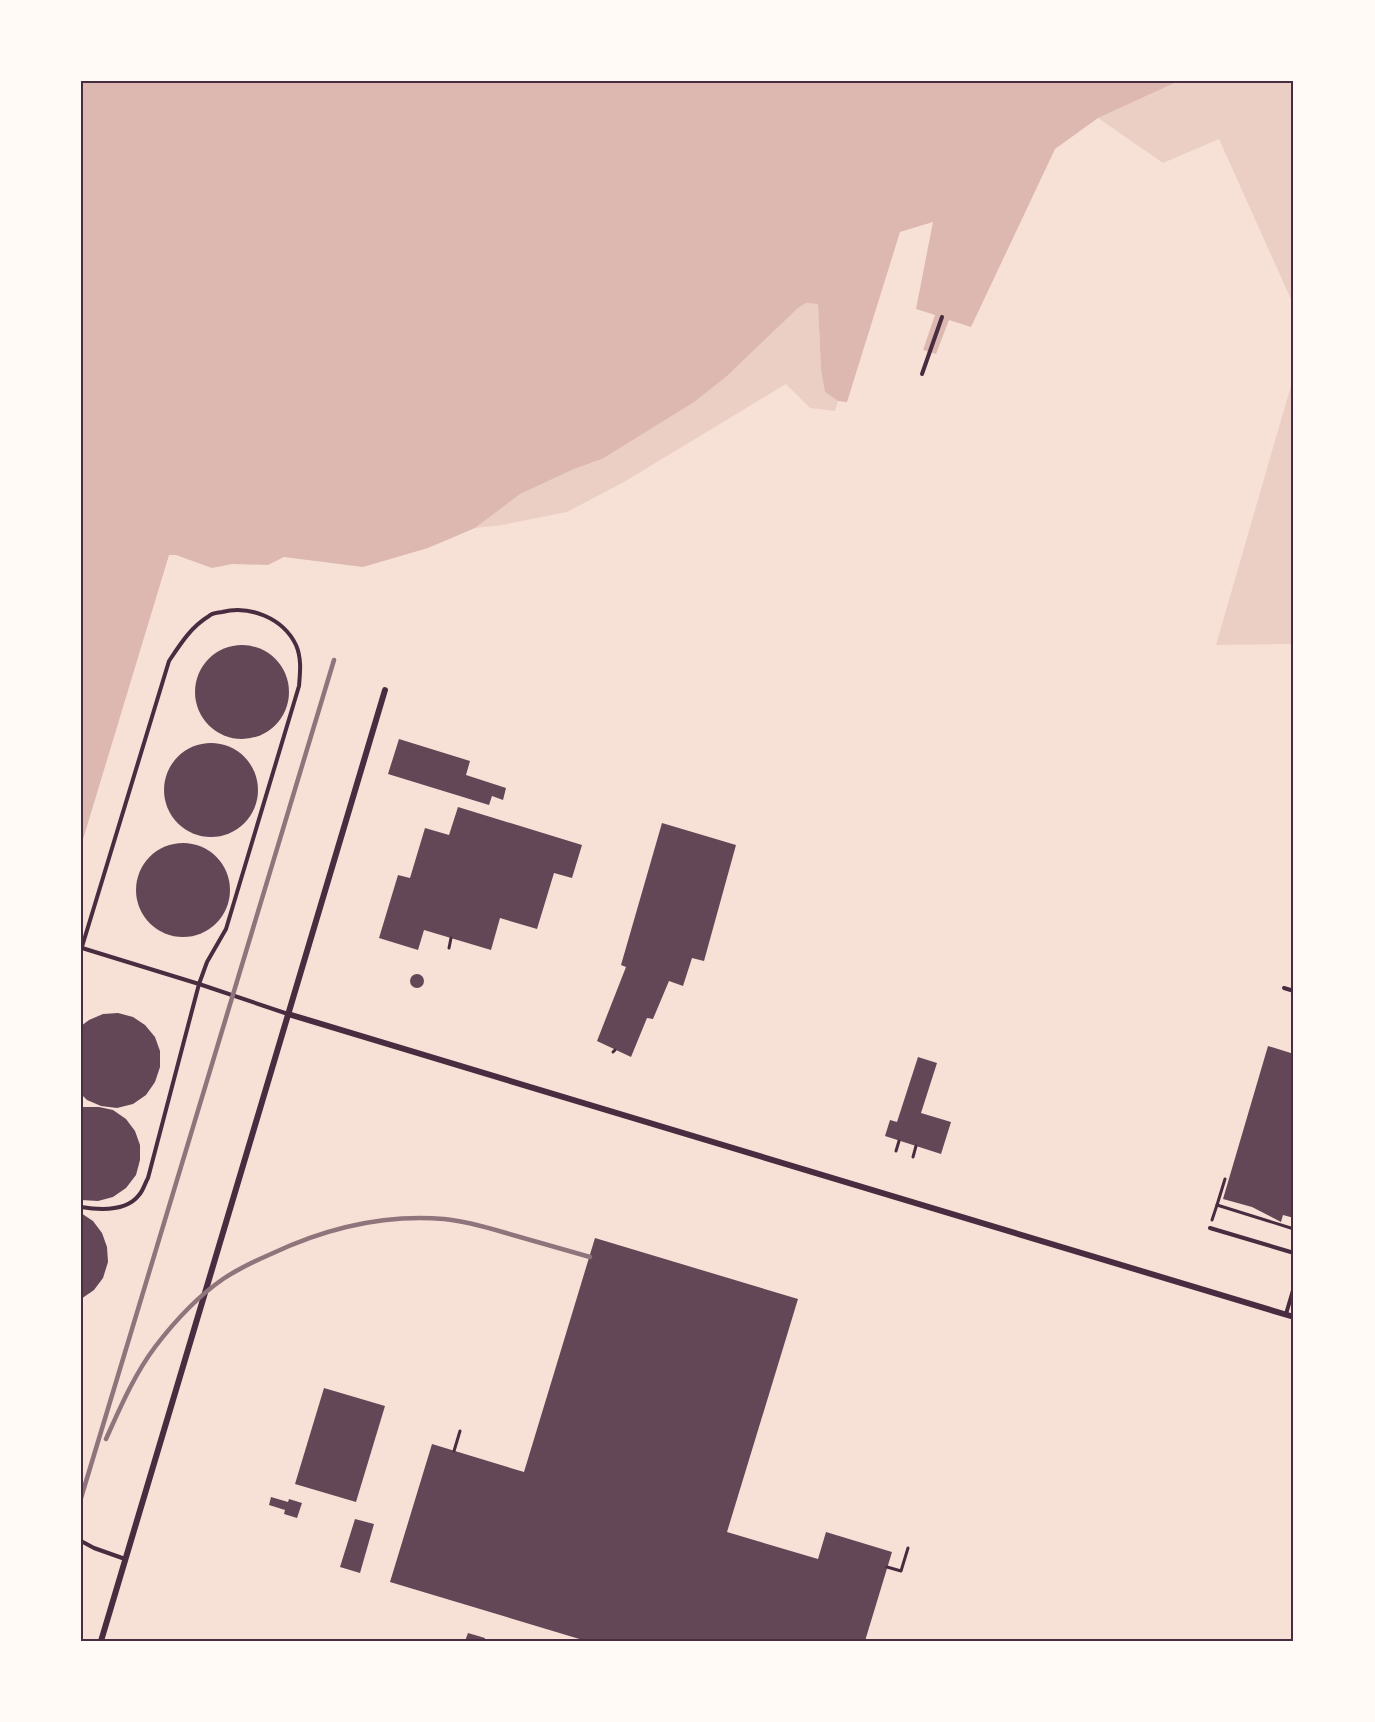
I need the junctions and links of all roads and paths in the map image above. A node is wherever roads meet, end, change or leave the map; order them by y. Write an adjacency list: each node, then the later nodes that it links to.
1 (942, 317): 2 (lane)
2 (922, 374)
3 (385, 690): 10 (street)
4 (451, 938): 5 (path)
5 (449, 948)
6 (82, 949): 7 (lane); 7 (lane)
7 (199, 984): 10 (lane); 17 (lane)
8 (1284, 988): 9 (lane)
9 (1294, 991)
10 (288, 1014): 22 (street); 28 (street)
11 (899, 1140): 13 (path)
12 (916, 1146): 14 (path)
13 (896, 1151)
14 (913, 1157)
15 (1225, 1179): 16 (path)
16 (1217, 1205): 18 (path); 19 (path)
17 (81, 1207)
18 (1210, 1227): 20 (lane)
19 (1294, 1229)
20 (1294, 1253)
21 (1294, 1287): 22 (lane)
22 (1286, 1314): 23 (street)
23 (1294, 1317)
24 (460, 1431): 25 (path)
25 (454, 1451)
26 (81, 1541): 28 (lane)
27 (908, 1548): 29 (path)
28 (125, 1559): 30 (street)
29 (887, 1567)
30 (101, 1641)

